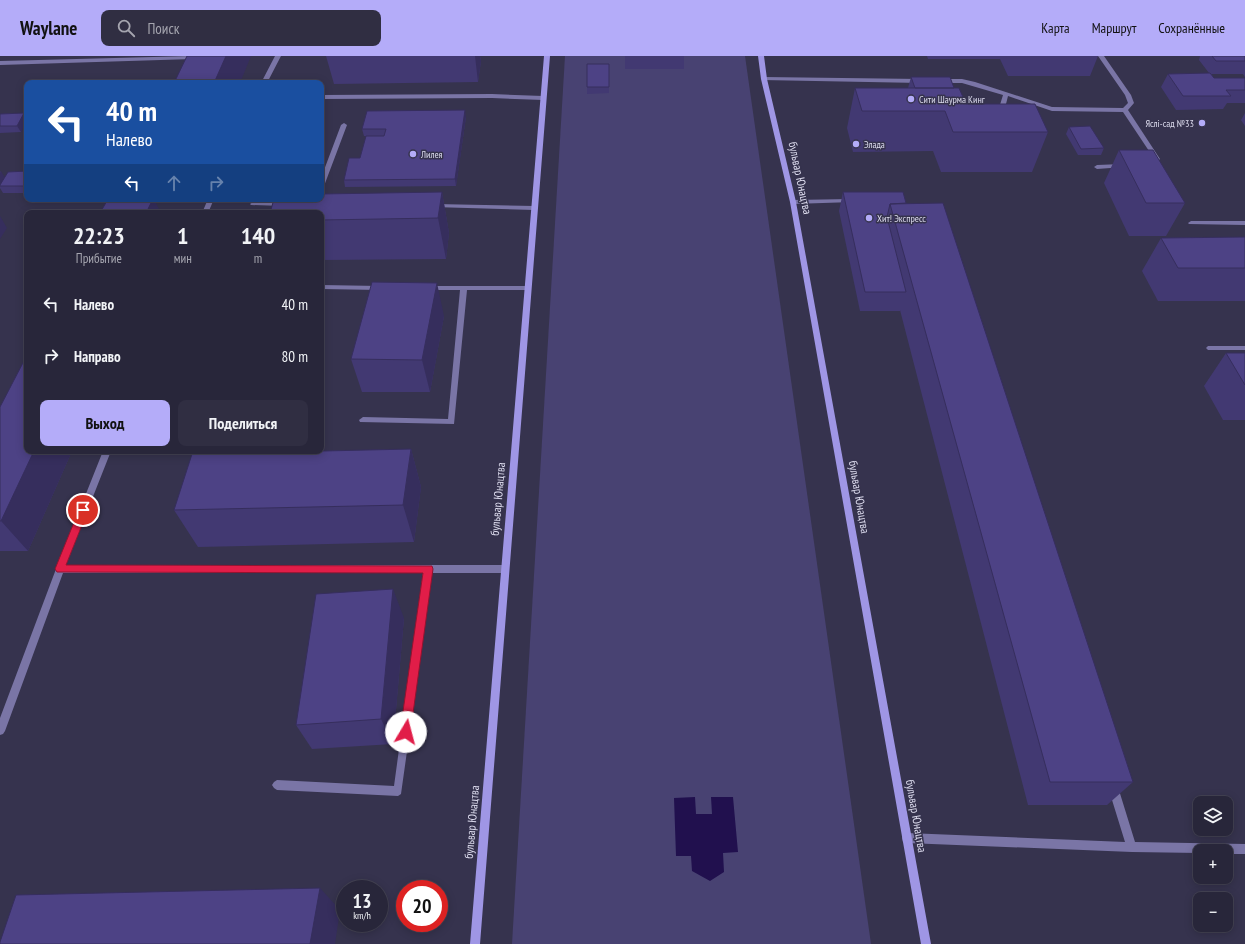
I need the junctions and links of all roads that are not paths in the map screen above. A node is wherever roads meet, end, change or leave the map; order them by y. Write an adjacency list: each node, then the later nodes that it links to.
1 (278, 56): 8 (lane)
2 (546, 56): 13 (street, бульвар Юнацтва)
3 (761, 56): 7 (street, бульвар Юнацтва)
4 (1101, 56): 14 (lane)
5 (191, 58): 6 (lane)
6 (0, 63)
7 (764, 79): 9 (lane); 22 (street, бульвар Юнацтва)
8 (266, 80)
9 (930, 81)
10 (938, 81): 11 (lane)
11 (1006, 94): 14 (lane); 15 (lane)
12 (324, 97): 13 (lane)
13 (543, 98): 26 (street, бульвар Юнацтва)
14 (1125, 110): 17 (lane)
15 (1010, 120)
16 (344, 125): 20 (lane)
17 (1152, 164)
18 (1128, 166): 19 (lane)
19 (1097, 167)
20 (324, 178)
21 (856, 201): 22 (lane)
22 (793, 202): 44 (street, бульвар Юнацтва)
23 (253, 204): 24 (lane)
24 (291, 204)
25 (429, 206): 26 (lane)
26 (534, 208): 33 (street, бульвар Юнацтва)
27 (1191, 223): 28 (lane)
28 (1245, 223)
29 (324, 287): 30 (lane)
30 (384, 288)
31 (424, 288): 32 (lane)
32 (464, 288): 33 (lane); 36 (lane)
33 (528, 288): 40 (street, бульвар Юнацтва)
34 (1210, 348): 35 (lane)
35 (1245, 348)
36 (363, 420)
37 (106, 454): 38 (lane)
38 (60, 569): 39 (lane); 41 (lane)
39 (428, 569): 40 (lane); 43 (lane)
40 (505, 569): 47 (street, бульвар Юнацтва)
41 (0, 731)
42 (1111, 779): 45 (lane)
43 (277, 784)
44 (907, 838): 45 (lane); 48 (street, бульвар Юнацтва)
45 (1132, 847): 46 (lane)
46 (1245, 849)
47 (475, 944)
48 (926, 944)

